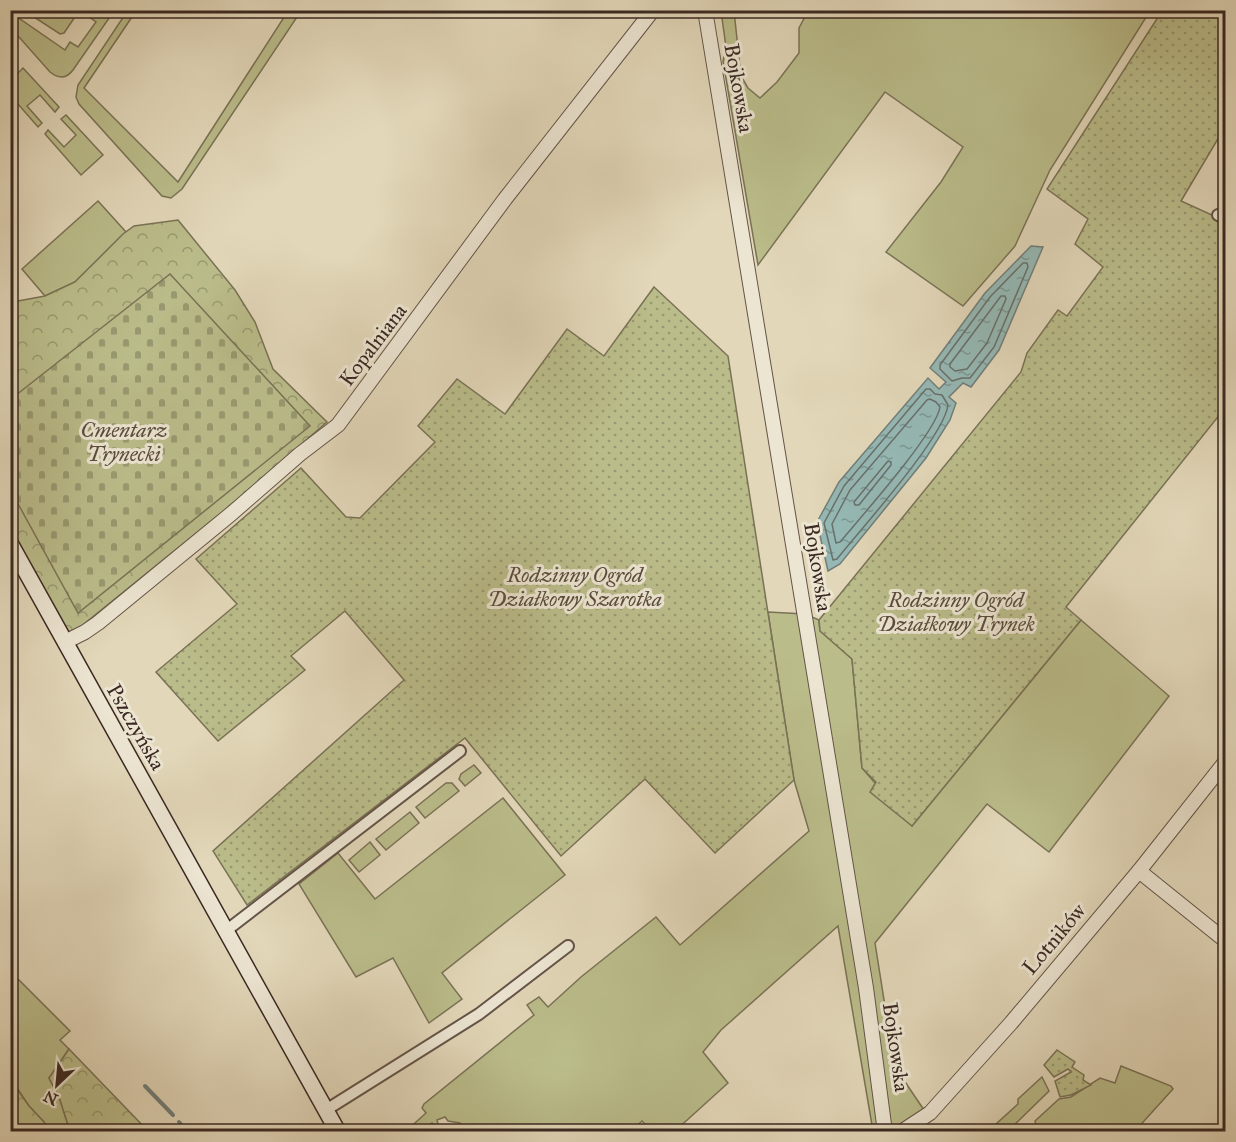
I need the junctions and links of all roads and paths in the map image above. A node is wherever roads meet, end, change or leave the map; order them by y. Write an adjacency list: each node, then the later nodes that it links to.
1 (652, 10): 4 (street, Kopalniana)
2 (705, 10): 13 (street, Bojkowska)
3 (10, 543): 4 (main road, Pszczyńska)
4 (64, 642): 8 (main road, Pszczyńska)
5 (460, 751): 8 (street)
6 (1226, 760): 7 (street, Lotników)
7 (1139, 871): 9 (street); 14 (street, Lotników)
8 (227, 930): 11 (main road, Pszczyńska)
9 (1226, 940)
10 (568, 946): 11 (street)
11 (326, 1110): 12 (main road, Pszczyńska)
12 (338, 1131)
13 (885, 1131)
14 (901, 1131)

